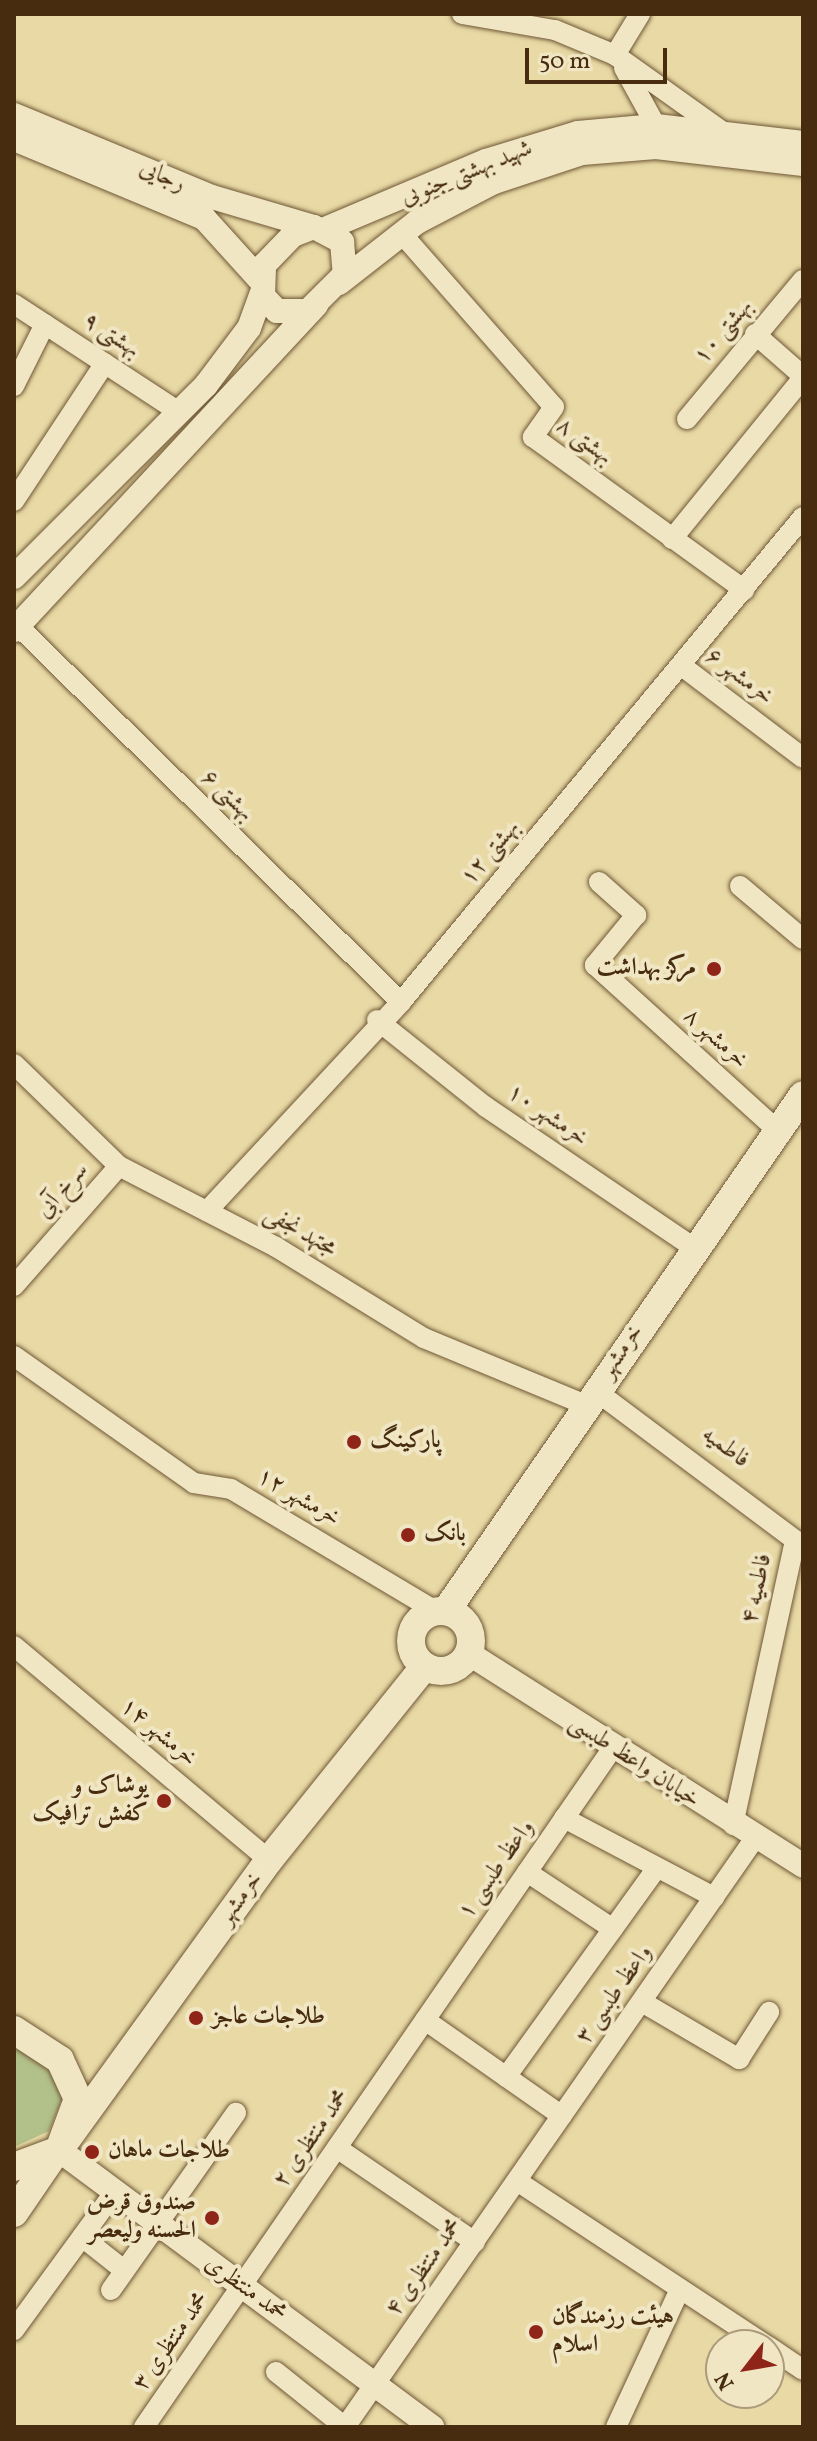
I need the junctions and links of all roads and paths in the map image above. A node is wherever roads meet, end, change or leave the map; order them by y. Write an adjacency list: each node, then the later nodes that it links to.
1 (462, 14): 3 (street)
2 (640, 14): 3 (street)
3 (615, 55): 5 (street); 6 (street)
4 (14, 115): 10 (street, رجایی)
5 (656, 126): 6 (street, شهید بهشتی جنوبی); 10 (street, شهید بهشتی جنوبی)
6 (720, 130): 8 (street, شهید بهشتی جنوبی)
7 (14, 139): 14 (street, رجایی)
8 (803, 143)
9 (803, 164): 11 (street, شهید بهشتی جنوبی)
10 (319, 228): 13 (street); 14 (street)
11 (402, 234): 13 (street, شهید بهشتی جنوبی); 26 (street, بهشتی ۸)
12 (803, 280): 18 (street, بهشتی ۱۰)
13 (339, 283): 16 (street)
14 (261, 286): 16 (street); 22 (street)
15 (14, 304): 17 (street, بهشتی ۹)
16 (316, 305): 29 (street)
17 (45, 324): 19 (street, بهشتی ۹); 21 (street)
18 (755, 334): 20 (street); 23 (street, بهشتی ۱۰)
19 (105, 363): 22 (street, بهشتی ۹); 24 (street)
20 (803, 377): 26 (street)
21 (14, 386)
22 (179, 412): 27 (street)
23 (687, 419)
24 (14, 501)
25 (803, 517): 28 (street, بهشتی ۱۲)
26 (672, 539): 28 (street, بهشتی ۸)
27 (14, 577)
28 (744, 590): 30 (street, بهشتی ۱۲)
29 (16, 628): 35 (street, بهشتی ۶)
30 (682, 666): 31 (street, خرمشهر ۶); 35 (street, بهشتی ۱۲)
31 (803, 758)
32 (599, 882): 39 (street, خرمشهر ۸)
33 (740, 886): 34 (street)
34 (803, 939)
35 (401, 1002): 36 (street, بهشتی ۱۲)
36 (377, 1020): 41 (street, بهشتی ۱۲); 42 (street, خرمشهر ۱۰)
37 (14, 1064): 40 (street, مجتهد نجفی)
38 (803, 1095): 39 (main road, خرمشهر)
39 (790, 1126): 42 (main road, خرمشهر); 45 (main road, خرمشهر)
40 (119, 1166): 41 (street, مجتهد نجفی); 43 (street, سرخ آبی)
41 (207, 1211): 45 (street, مجتهد نجفی)
42 (693, 1247): 45 (main road, خرمشهر)
43 (14, 1286)
44 (14, 1356): 47 (street, خرمشهر ۱۲)
45 (597, 1402): 46 (street, فاطمیه); 47 (main road, خرمشهر)
46 (799, 1544): 53 (street, فاطمیه ۴)
47 (446, 1612): 49 (main road); 50 (main road)
48 (14, 1646): 55 (street, خرمشهر ۱۴)
49 (468, 1653): 50 (main road); 51 (street, خیابان واعظ طبسی)
50 (424, 1667): 55 (main road, خرمشهر)
51 (612, 1749): 52 (street, واعظ طبسی ۱); 53 (street, خیابان واعظ طبسی)
52 (564, 1818): 57 (street); 58 (street, واعظ طبسی ۱)
53 (733, 1825): 54 (street, خیابان واعظ طبسی)
54 (755, 1838): 56 (street, خیابان واعظ طبسی); 59 (street, واعظ طبسی ۳)
55 (269, 1860): 66 (main road, خرمشهر)
56 (803, 1866)
57 (657, 1868): 59 (street); 60 (street)
58 (527, 1872): 60 (street); 63 (street, واعظ طبسی ۱)
59 (714, 1897): 61 (street, واعظ طبسی ۳)
60 (613, 1929): 67 (street)
61 (642, 2002): 62 (street); 69 (street, واعظ طبسی ۳)
62 (769, 2012)
63 (425, 2020): 67 (street); 71 (street, محمد منتظری ۲)
64 (14, 2030): 65 (main road)
65 (60, 2060): 66 (main road); 70 (main road)
66 (120, 2065): 70 (main road, خرمشهر)
67 (506, 2077): 69 (street)
68 (236, 2113): 76 (street)
69 (562, 2116): 73 (street, واعظ طبسی ۳)
70 (60, 2148): 72 (main road); 74 (street, محمد منتظری); 75 (main road, خرمشهر)
71 (337, 2148): 78 (street); 80 (street, محمد منتظری ۲)
72 (14, 2167)
73 (517, 2181): 78 (street, محمد منتظری ۴); 81 (street)
74 (114, 2193): 76 (street, محمد منتظری); 77 (street)
75 (14, 2213)
76 (156, 2224): 79 (street); 80 (street, محمد منتظری)
77 (82, 2237): 79 (street); 84 (street)
78 (475, 2242): 88 (street, محمد منتظری ۴)
79 (124, 2270): 82 (street)
80 (242, 2287): 88 (street, محمد منتظری); 89 (street, محمد منتظری ۳)
81 (680, 2289): 83 (street); 92 (street)
82 (111, 2290)
83 (741, 2329)
84 (14, 2330)
85 (785, 2358): 86 (street)
86 (803, 2370)
87 (276, 2372): 90 (street)
88 (375, 2385): 90 (street, محمد منتظری ۴); 91 (street, محمد منتظری)
89 (144, 2427)
90 (345, 2427)
91 (432, 2427)
92 (616, 2427)

